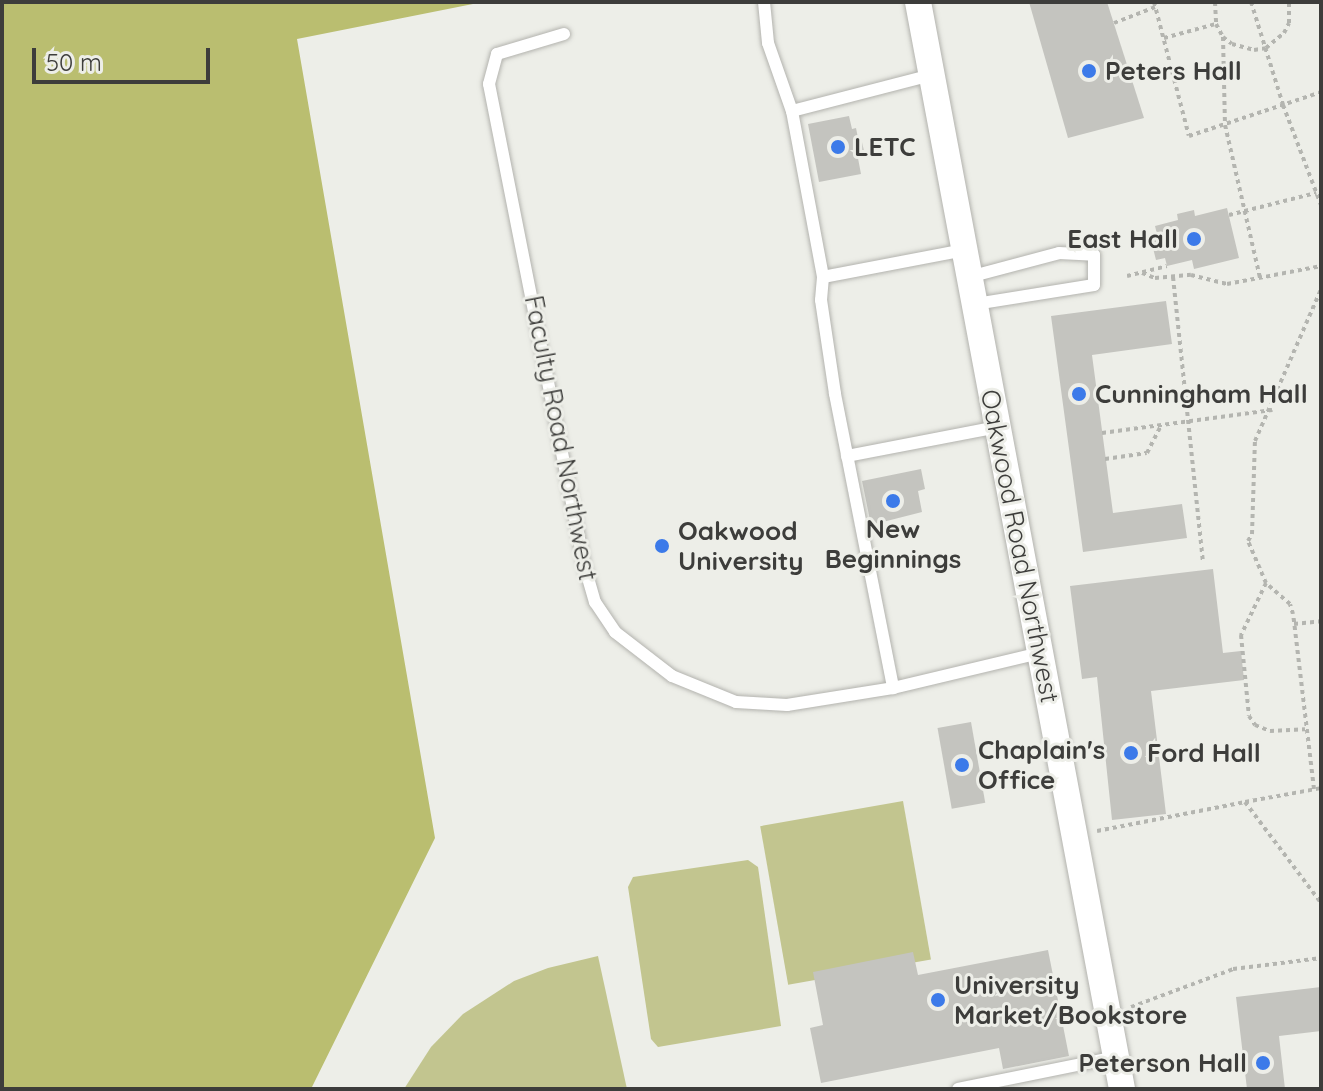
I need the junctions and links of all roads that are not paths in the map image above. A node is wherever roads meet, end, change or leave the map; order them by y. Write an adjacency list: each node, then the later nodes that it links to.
1 (766, 2): 5 (lane)
2 (918, 2): 4 (street, Oakwood Road Northwest)
3 (564, 34): 13 (lane, Faculty Road Northwest)
4 (931, 75): 5 (lane); 6 (street, Oakwood Road Northwest)
5 (792, 111): 7 (lane)
6 (964, 250): 7 (lane); 8 (street, Oakwood Road Northwest)
7 (823, 277): 11 (lane)
8 (969, 277): 9 (street, Oakwood Road Northwest); 9 (lane)
9 (975, 304): 10 (street, Oakwood Road Northwest)
10 (998, 427): 11 (lane); 12 (street, Oakwood Road Northwest)
11 (847, 456): 13 (lane)
12 (1040, 653): 13 (lane, Faculty Road Northwest); 14 (street, Oakwood Road Northwest)
13 (893, 688)
14 (1116, 1057): 15 (lane); 16 (street, Oakwood Road Northwest)
15 (958, 1089)
16 (1122, 1089)

